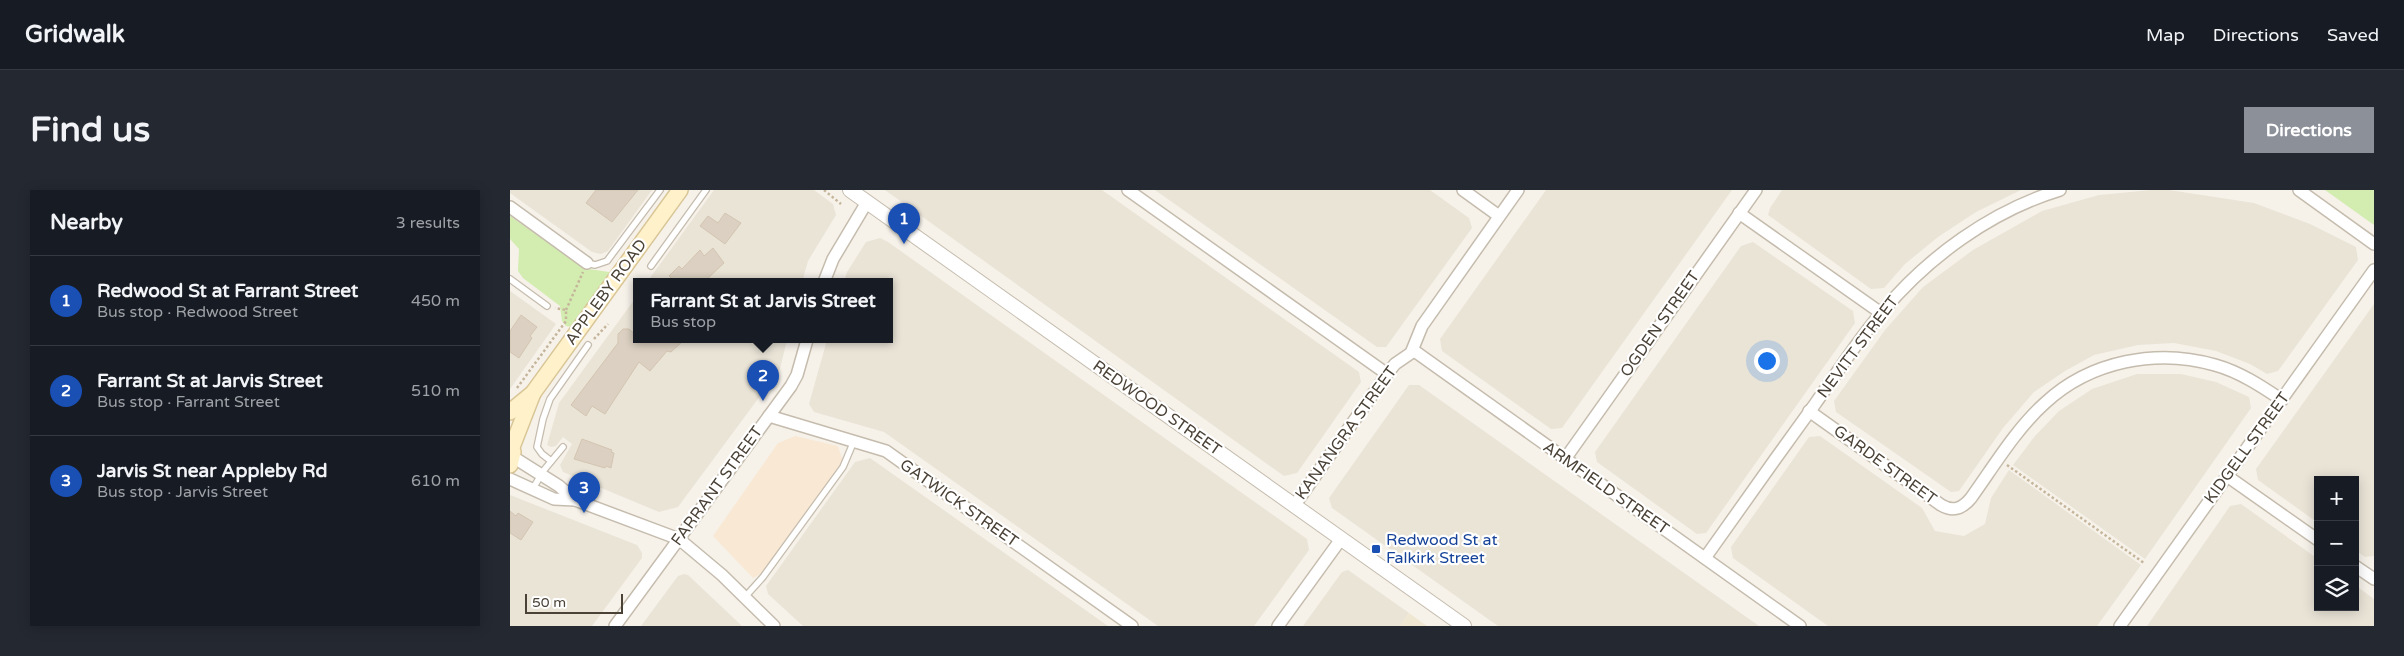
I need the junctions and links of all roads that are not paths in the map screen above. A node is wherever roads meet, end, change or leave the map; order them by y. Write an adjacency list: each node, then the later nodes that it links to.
1 (660, 190): 16 (lane)
2 (680, 190): 27 (main road, APPLEBY ROAD)
3 (706, 190): 17 (lane, APPLEBY ROAD)
4 (850, 190): 11 (street, REDWOOD STREET)
5 (1128, 190): 26 (street)
6 (1462, 190): 14 (street)
7 (1518, 190): 14 (street, KANANGRA STREET)
8 (1756, 190): 13 (street, OGDEN STREET)
9 (2060, 190): 22 (street, NEVITT STREET)
10 (2299, 190): 15 (street)
11 (867, 202): 19 (street); 42 (street, REDWOOD STREET)
12 (510, 207): 16 (street)
13 (1739, 213): 22 (street); 35 (street, OGDEN STREET)
14 (1499, 216): 25 (street, KANANGRA STREET)
15 (2374, 244)
16 (587, 262)
17 (651, 266)
18 (2374, 270): 28 (street, KIDGELL STREET)
19 (826, 278)
20 (510, 279): 21 (lane)
21 (546, 306)
22 (1880, 313): 29 (street, NEVITT STREET)
23 (806, 343): 31 (street, FARRANT STREET)
24 (588, 345): 36 (lane, APPLEBY ROAD)
25 (1413, 350): 26 (street, KANANGRA STREET); 35 (street, ARMFIELD STREET)
26 (1387, 374): 42 (street, KANANGRA STREET)
27 (533, 393): 30 (main road, APPLEBY ROAD); 34 (main road, APPLEBY ROAD)
28 (2282, 400): 29 (street, GARDE STREET); 38 (street, KIDGELL STREET)
29 (1810, 411): 46 (street, NEVITT STREET)
30 (510, 412)
31 (769, 416): 32 (street, GATWICK STREET); 44 (street, FARRANT STREET)
32 (854, 441): 49 (lane); 52 (street, GATWICK STREET)
33 (563, 447): 36 (lane)
34 (511, 453): 37 (street)
35 (1565, 459): 46 (street, ARMFIELD STREET)
36 (551, 461): 37 (lane)
37 (541, 476): 40 (lane); 41 (street)
38 (2227, 476): 43 (street); 56 (street, KIDGELL STREET)
39 (510, 479): 40 (street)
40 (532, 490): 41 (street)
41 (575, 500): 44 (street)
42 (1294, 506): 45 (street, REDWOOD STREET)
43 (2314, 537)
44 (679, 539): 49 (street); 50 (street, FARRANT STREET)
45 (1341, 539): 53 (street); 54 (street, REDWOOD STREET)
46 (1705, 558): 55 (street, ARMFIELD STREET)
47 (2359, 569): 48 (street)
48 (2374, 579)
49 (745, 597): 51 (street)
50 (615, 626)
51 (774, 626)
52 (1132, 626)
53 (1278, 626)
54 (1464, 626)
55 (1800, 626)
56 (2120, 626)

